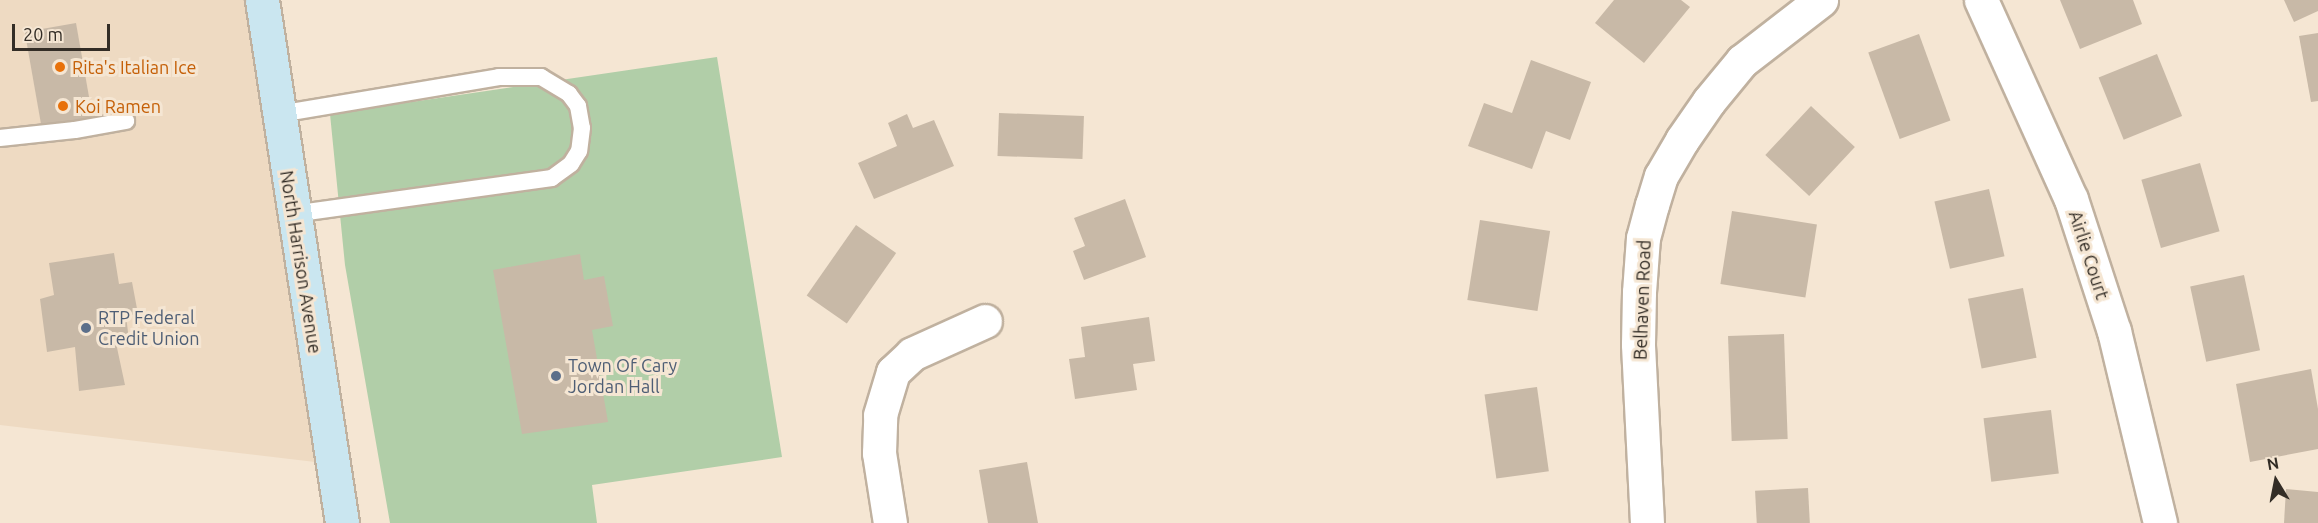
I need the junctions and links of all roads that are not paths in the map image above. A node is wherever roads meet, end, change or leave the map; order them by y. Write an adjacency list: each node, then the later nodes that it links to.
1 (262, 0): 4 (main road, North Harrison Avenue)
2 (1821, 0): 11 (street, Belhaven Road)
3 (1981, 0): 12 (street, Airlie Court)
4 (279, 114): 7 (main road, North Harrison Avenue); 7 (lane)
5 (126, 121): 6 (lane)
6 (0, 138)
7 (294, 214): 9 (main road, North Harrison Avenue)
8 (985, 321): 10 (street)
9 (342, 523)
10 (890, 523)
11 (1647, 523)
12 (2160, 523)

